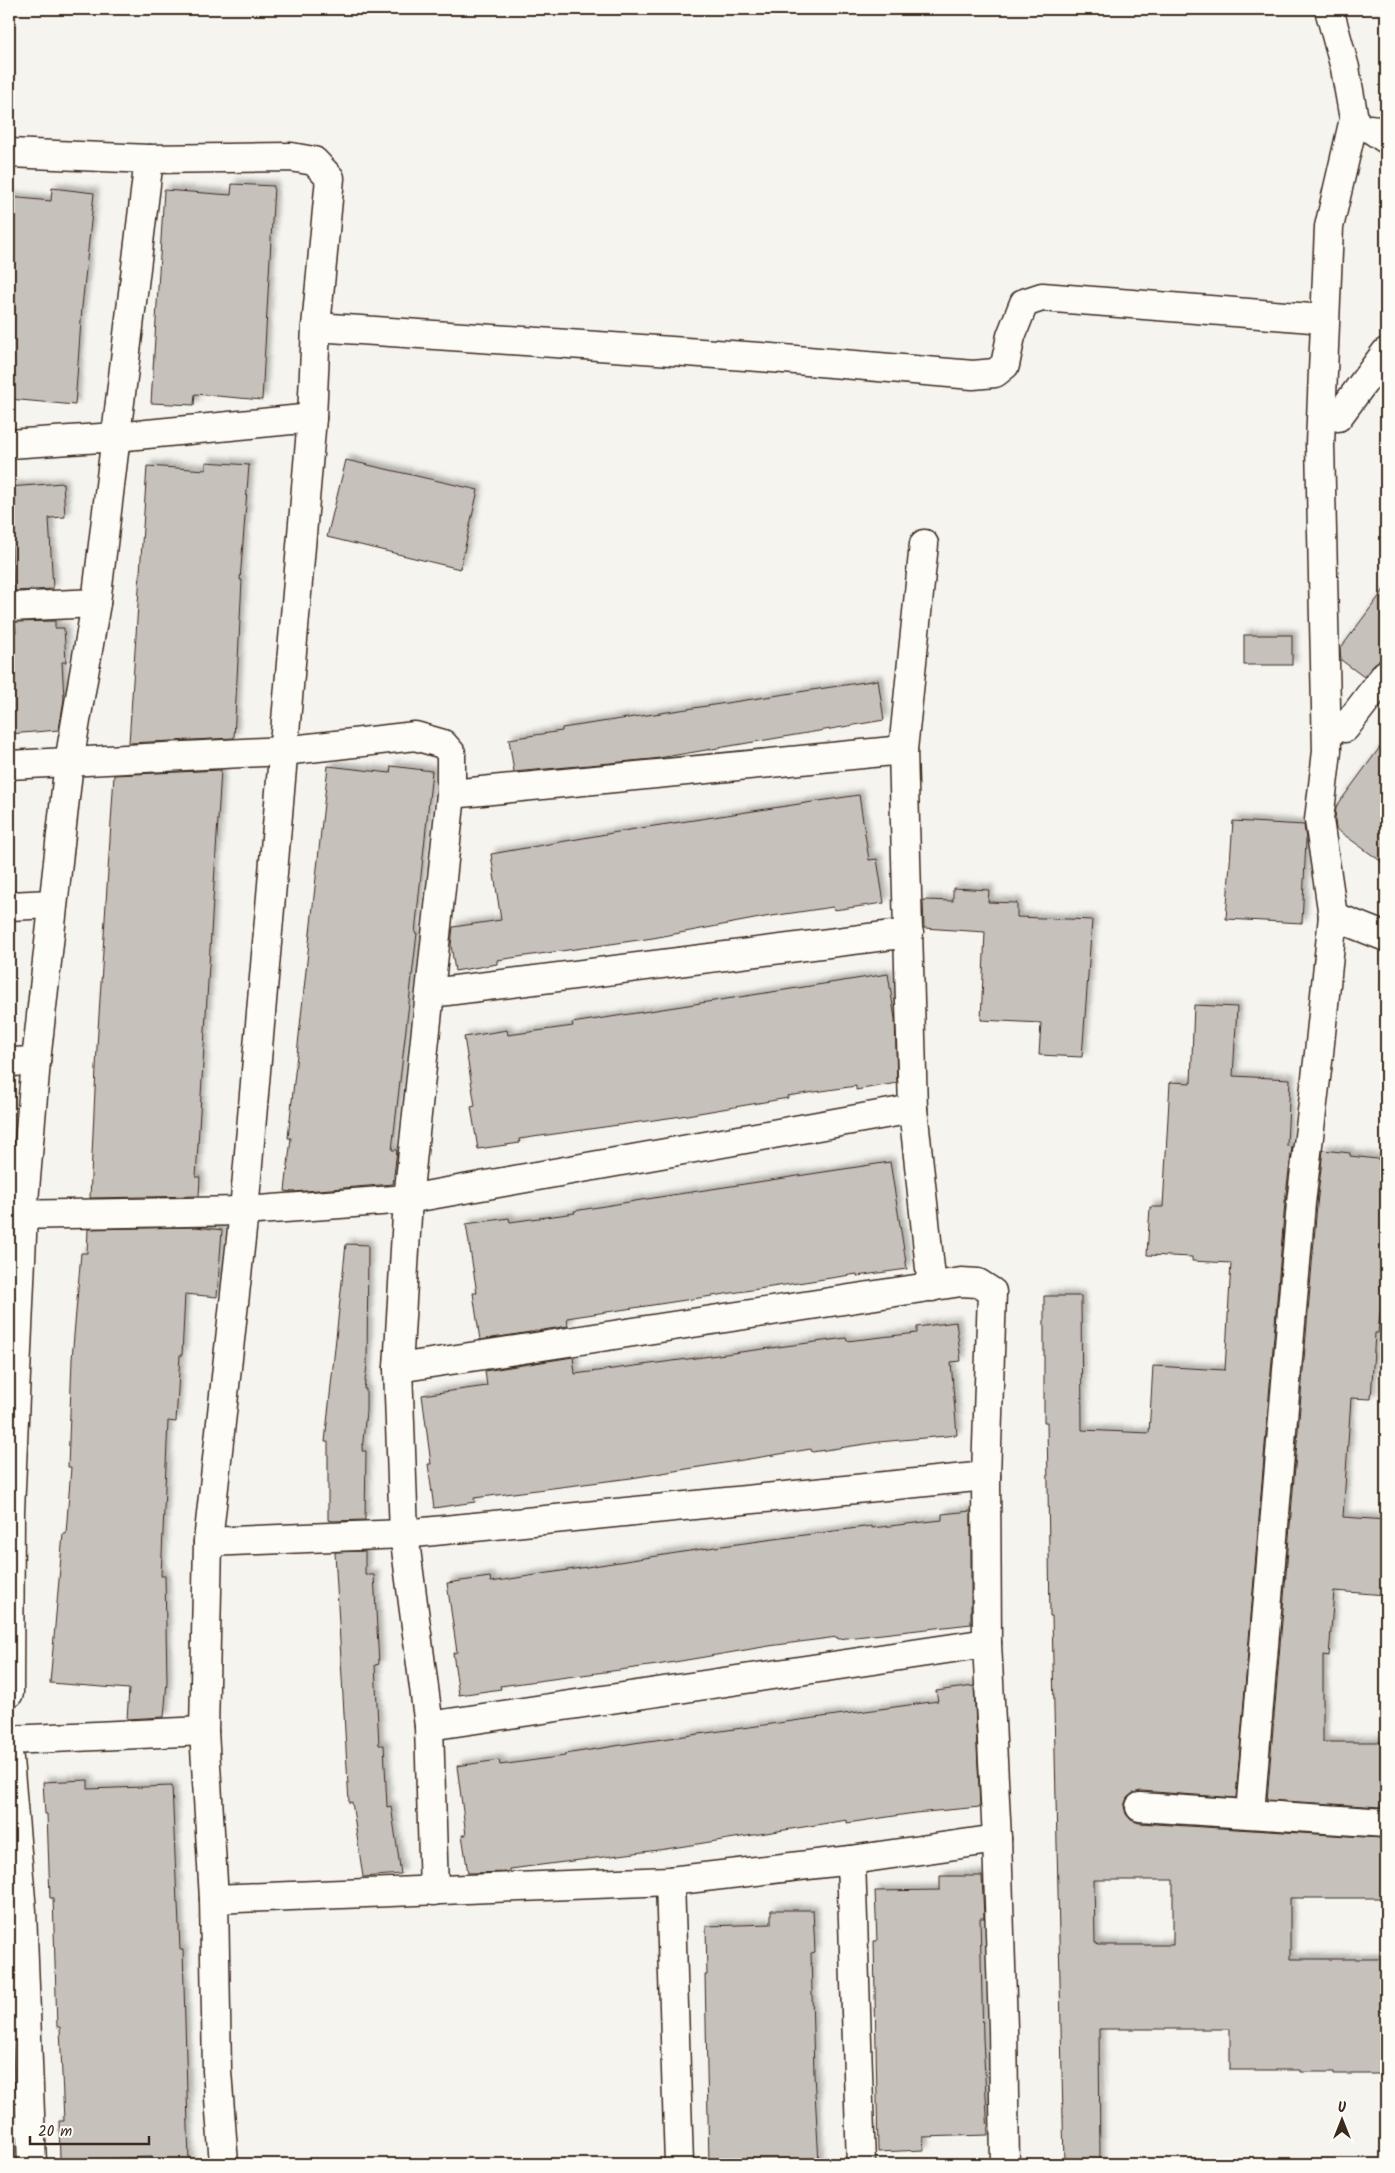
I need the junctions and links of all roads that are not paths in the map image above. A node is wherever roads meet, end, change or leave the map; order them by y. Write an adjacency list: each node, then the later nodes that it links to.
1 (1329, 9): 4 (street)
2 (9, 153): 3 (street)
3 (148, 159): 5 (street); 9 (street)
4 (1324, 319): 5 (street); 23 (street)
5 (316, 327): 8 (street)
6 (1386, 352): 7 (street)
7 (1338, 417)
8 (312, 418): 9 (street); 17 (street)
9 (116, 437): 10 (street); 12 (street)
10 (9, 444)
11 (924, 544): 16 (street)
12 (96, 603): 13 (street); 18 (street)
13 (9, 607)
14 (1386, 674): 15 (street)
15 (1345, 728)
16 (903, 750): 20 (street); 24 (street)
17 (283, 752): 18 (street); 20 (street); 31 (street)
18 (69, 762): 19 (street); 21 (street)
19 (9, 765)
20 (451, 794): 26 (street)
21 (52, 904): 22 (street); 27 (street)
22 (9, 906)
23 (1333, 916): 25 (street); 45 (street)
24 (909, 933): 26 (street); 29 (street)
25 (1386, 937)
26 (431, 993): 30 (street)
27 (36, 1061): 28 (street); 32 (street)
28 (9, 1062)
29 (913, 1109): 30 (street); 33 (street)
30 (408, 1199): 31 (street); 34 (street)
31 (244, 1211): 32 (street); 37 (street)
32 (16, 1214): 39 (street)
33 (932, 1287): 34 (street); 35 (street)
34 (398, 1368): 36 (street)
35 (986, 1476): 36 (street); 38 (street)
36 (404, 1534): 37 (street); 40 (street)
37 (208, 1542): 41 (street)
38 (987, 1643): 40 (street); 47 (street)
39 (9, 1693)
40 (429, 1726): 50 (street)
41 (204, 1731): 42 (street); 51 (street)
42 (9, 1740)
43 (9, 1759): 52 (street)
44 (1140, 1807): 45 (street)
45 (1250, 1813): 46 (street)
46 (1386, 1823)
47 (997, 1839): 48 (street); 58 (street)
48 (851, 1860): 49 (street); 57 (street)
49 (670, 1882): 50 (street); 56 (street)
50 (434, 1891): 51 (street)
51 (214, 1899): 55 (street)
52 (15, 1911): 53 (street)
53 (20, 2120): 54 (street)
54 (32, 2164)
55 (224, 2164)
56 (679, 2164)
57 (860, 2164)
58 (1005, 2164)

